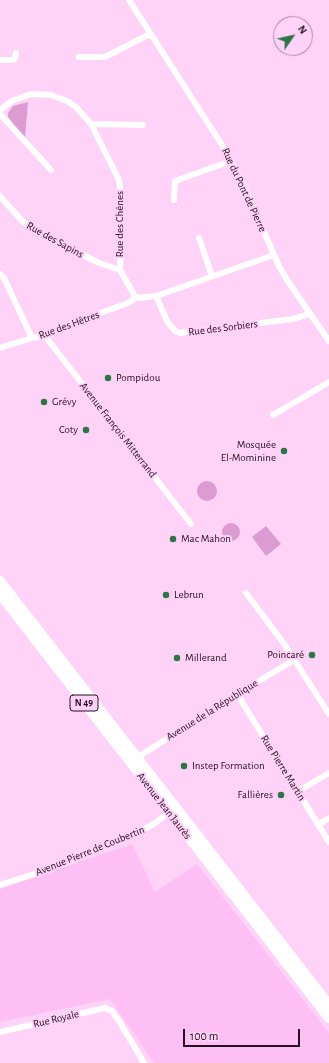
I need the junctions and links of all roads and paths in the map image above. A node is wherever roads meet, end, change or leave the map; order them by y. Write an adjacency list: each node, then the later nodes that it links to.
1 (129, 0): 2 (street, Rue du Pont de Pierre)
2 (150, 34): 4 (street); 10 (street, Rue du Pont de Pierre)
3 (16, 53): 5 (street)
4 (79, 57)
5 (0, 60)
6 (0, 110): 8 (street, Rue des Chênes)
7 (0, 114): 11 (street)
8 (91, 124): 9 (street); 16 (street, Rue des Chênes)
9 (143, 125)
10 (231, 161): 13 (street); 15 (street, Rue du Pont de Pierre)
11 (51, 170)
12 (0, 196): 16 (street, Rue des Sapins)
13 (174, 200)
14 (199, 238): 18 (street)
15 (274, 255): 18 (street, Rue des Hêtres); 21 (street, Rue du Pont de Pierre)
16 (120, 270): 20 (street)
17 (0, 274): 23 (street)
18 (212, 276): 19 (street, Rue des Hêtres)
19 (156, 296): 20 (street, Rue des Hêtres); 21 (street, Rue des Sorbiers)
20 (136, 298): 22 (street, Rue des Hêtres)
21 (310, 314): 24 (street, Rue du Pont de Pierre)
22 (46, 336): 23 (street, Rue des Hêtres); 28 (street, Avenue François Mitterrand)
23 (32, 338): 25 (street, Rue des Hêtres)
24 (329, 341)
25 (0, 348)
26 (329, 382): 27 (street)
27 (273, 415)
28 (191, 524)
29 (0, 581): 32 (main road, Avenue Jean Jaurès / N 49)
30 (246, 593): 33 (street)
31 (0, 594): 32 (main road, Avenue Jean Jaurès / N 49)
32 (16, 608): 36 (main road, Avenue Jean Jaurès / N 49)
33 (294, 660): 34 (street, Avenue de la République); 35 (street)
34 (237, 694): 36 (street, Avenue de la République); 38 (street, Rue Pierre Martin)
35 (329, 714)
36 (133, 760): 39 (main road, Avenue Jean Jaurès / N 49)
37 (329, 773): 38 (street)
38 (298, 791): 41 (street, Rue Pierre Martin)
39 (172, 810): 43 (street, Avenue Pierre de Coubertin); 44 (main road, Avenue Jean Jaurès / N 49); 45 (main road, Avenue Jean Jaurès / N 49)
40 (329, 818): 41 (street)
41 (318, 825): 42 (street, Rue Pierre Martin)
42 (329, 842)
43 (0, 885)
44 (329, 1005)
45 (329, 1018)
46 (0, 1032): 47 (street, Rue Royale)
47 (144, 1063)

